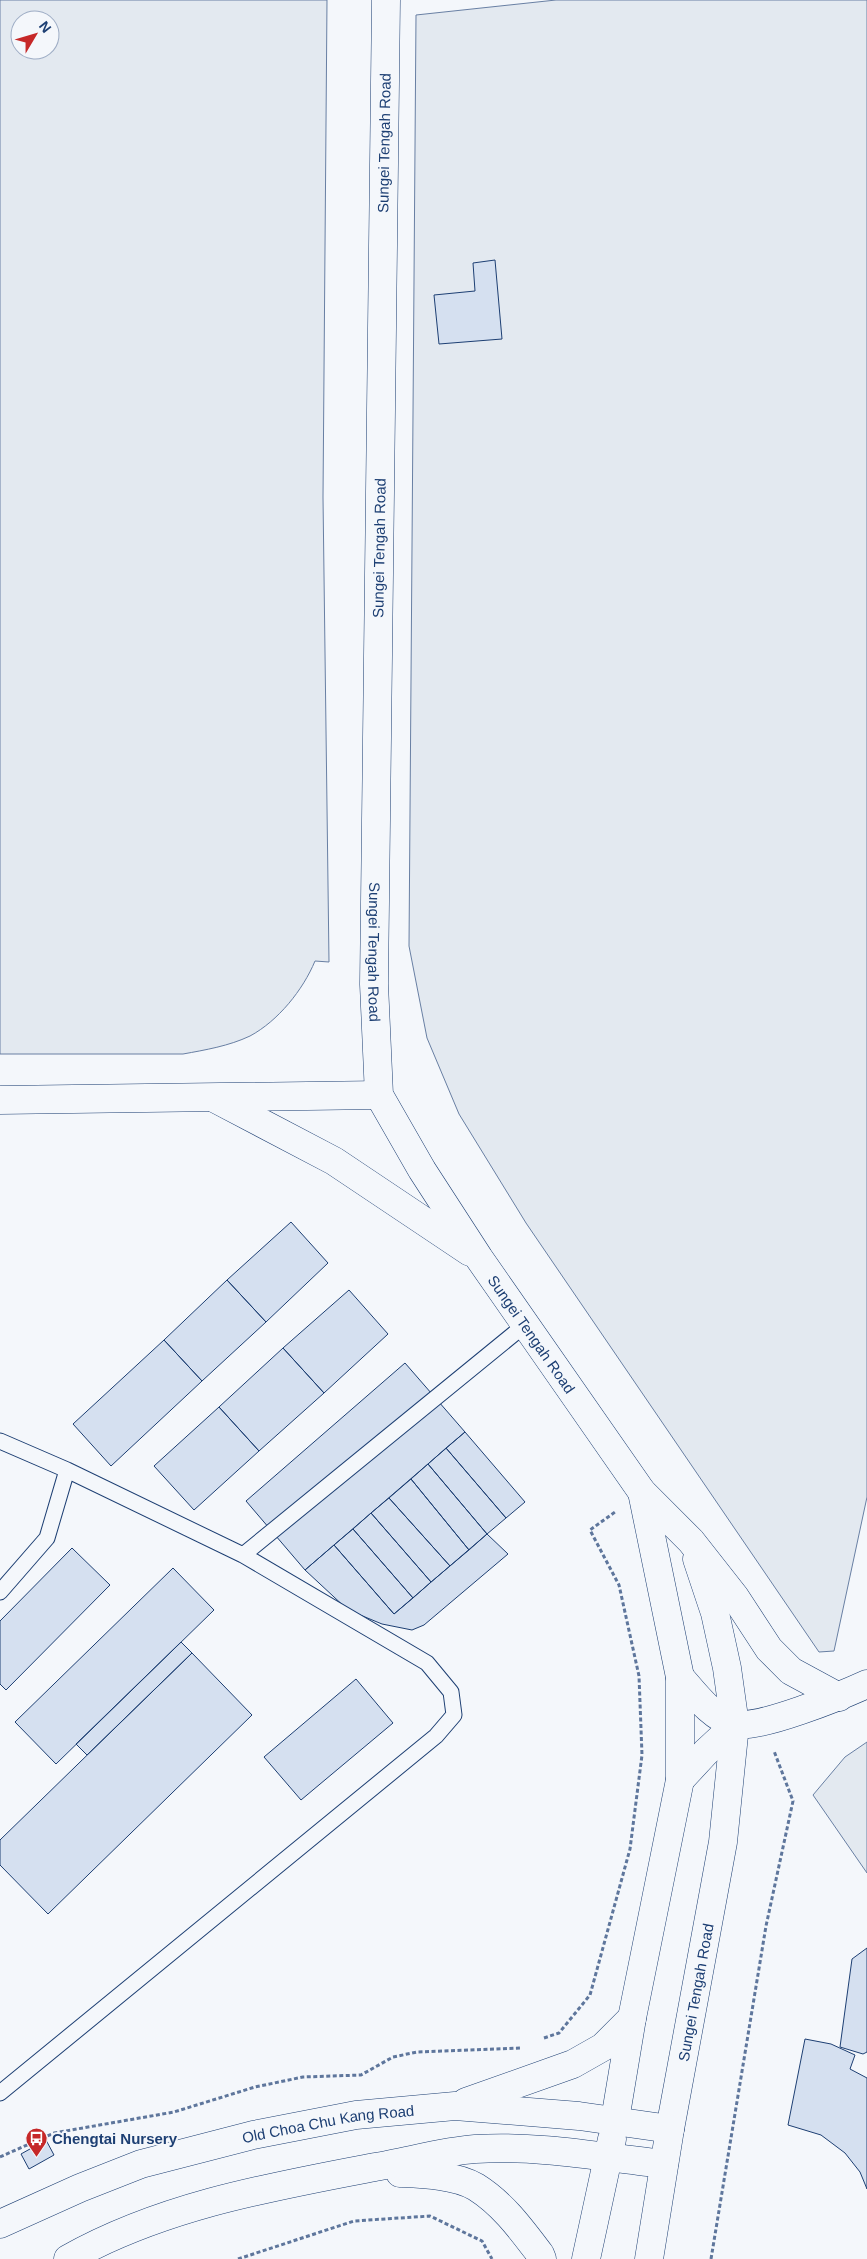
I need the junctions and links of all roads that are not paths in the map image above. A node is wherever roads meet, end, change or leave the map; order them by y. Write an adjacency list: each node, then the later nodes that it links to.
1 (386, 0): 2 (street, Sungei Tengah Road)
2 (379, 1095): 3 (street); 5 (street, Sungei Tengah Road)
3 (210, 1096): 4 (street); 5 (street)
4 (0, 1100)
5 (479, 1258): 6 (street, Sungei Tengah Road)
6 (526, 1324): 9 (street, Sungei Tengah Road); 11 (lane)
7 (0, 1441): 8 (lane)
8 (67, 1470): 11 (lane); 12 (lane)
9 (642, 1492): 10 (street, Sungei Tengah Road); 13 (street, Sungei Tengah Road)
10 (691, 1542): 15 (street, Sungei Tengah Road); 16 (street, Sungei Tengah Road)
11 (243, 1555): 19 (lane)
12 (0, 1592)
13 (680, 1677): 16 (street, Sungei Tengah Road); 17 (street, Sungei Tengah Road)
14 (867, 1684): 15 (street)
15 (839, 1697): 16 (street)
16 (735, 1724): 17 (street); 22 (street, Sungei Tengah Road)
17 (680, 1780): 18 (street, Sungei Tengah Road)
18 (632, 2018): 20 (street); 21 (street, Sungei Tengah Road)
19 (3, 2086)
20 (455, 2106): 21 (street, Old Choa Chu Kang Road); 26 (street, Old Choa Chu Kang Road)
21 (615, 2120): 22 (street, Old Choa Chu Kang Road); 23 (street, Sungei Tengah Road)
22 (670, 2128): 24 (street, Sungei Tengah Road)
23 (608, 2158): 24 (street); 25 (street); 29 (street, Sungei Tengah Road)
24 (664, 2164): 30 (street, Sungei Tengah Road)
25 (361, 2170): 27 (street); 28 (street)
26 (0, 2224)
27 (68, 2259)
28 (542, 2259)
29 (586, 2259)
30 (649, 2259)

